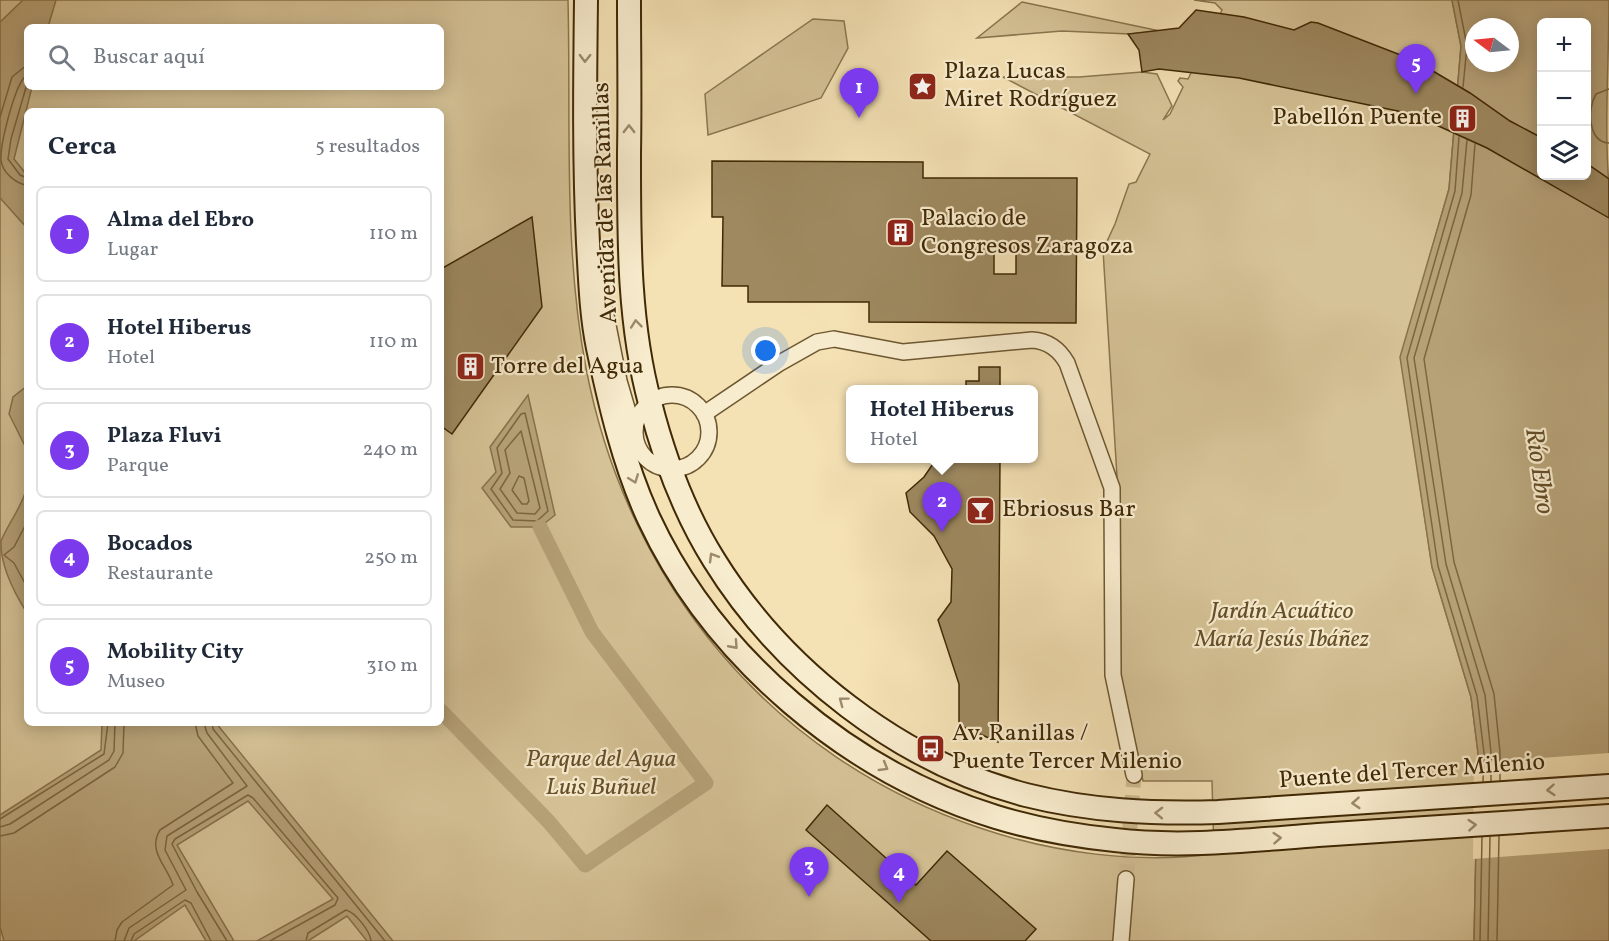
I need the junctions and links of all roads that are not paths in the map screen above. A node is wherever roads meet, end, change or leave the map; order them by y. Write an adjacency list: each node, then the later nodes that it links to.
1 (586, 0): 4 (main road, Avenida de las Ranillas, one-way to 4)
2 (629, 0): 4 (main road, Avenida de las Ranillas, one-way to 2)
3 (704, 414): 4 (street); 5 (street); 6 (street)
4 (636, 426): 5 (main road, Avenida de las Ranillas); 5 (street, Avenida de las Ranillas); 9 (main road, Avenida de las Ranillas, one-way to 9)
5 (671, 469): 8 (main road, Avenida de las Ranillas, one-way to 5)
6 (1134, 775)
7 (1609, 786): 8 (main road, Puente del Tercer Milenio, one-way to 8)
8 (1218, 812)
9 (1609, 816)
10 (1126, 879): 11 (street)
11 (1122, 941)

